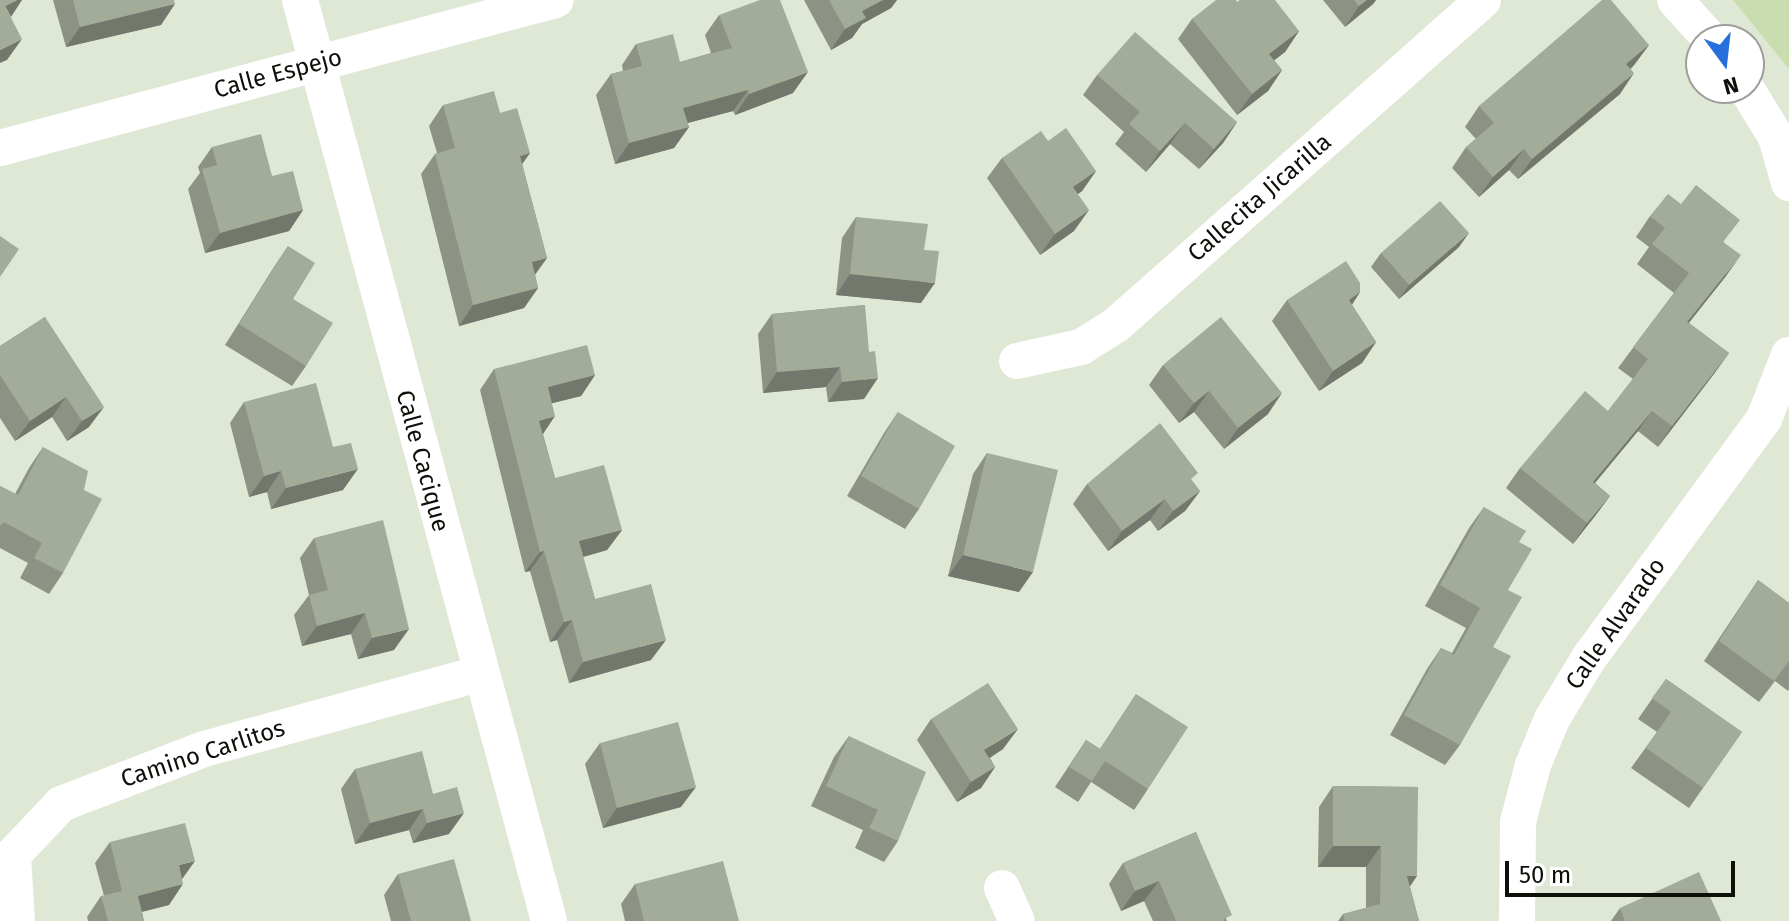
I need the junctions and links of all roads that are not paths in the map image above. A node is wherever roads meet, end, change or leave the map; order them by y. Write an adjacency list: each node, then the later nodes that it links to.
1 (300, 0): 6 (street, Calle Cacique)
2 (556, 0): 6 (street, Calle Espejo)
3 (1483, 0): 11 (street, Callecita Jicarilla)
4 (1675, 0): 5 (street)
5 (1697, 24)
6 (317, 63): 8 (street, Calle Espejo); 12 (street, Calle Cacique)
7 (1756, 104): 9 (street)
8 (0, 148)
9 (1789, 183)
10 (1789, 355): 17 (street, Calle Alvarado)
11 (1017, 361)
12 (478, 674): 14 (street, Camino Carlitos); 15 (street, Calle Cacique)
13 (1002, 888): 16 (street)
14 (17, 921)
15 (549, 921)
16 (1017, 921)
17 (1517, 921)

